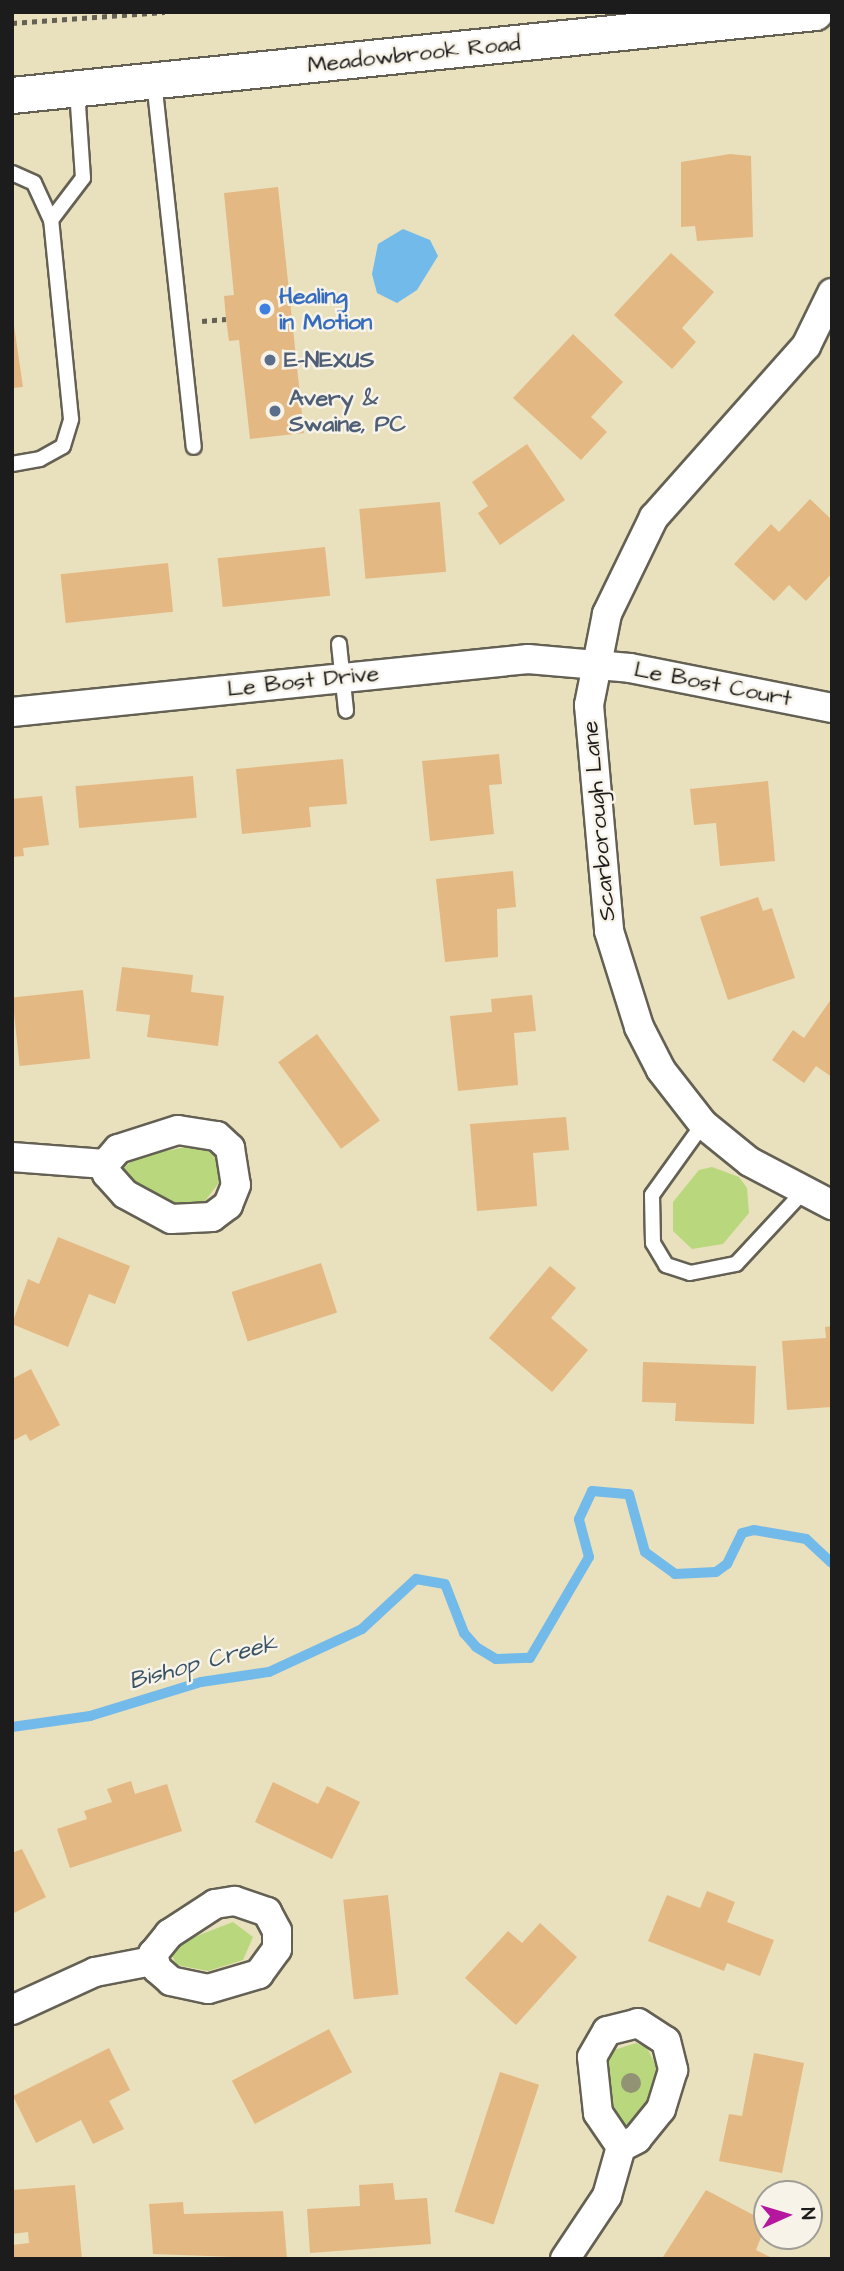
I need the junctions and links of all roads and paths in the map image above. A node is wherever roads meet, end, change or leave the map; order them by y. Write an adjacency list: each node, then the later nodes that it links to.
1 (165, 12): 3 (path)
2 (815, 12): 4 (street, Meadowbrook Road)
3 (12, 23)
4 (154, 81): 5 (street, Meadowbrook Road); 12 (lane)
5 (77, 89): 6 (street, Meadowbrook Road); 8 (lane)
6 (12, 96)
7 (12, 173): 8 (lane)
8 (51, 219): 13 (lane)
9 (832, 293): 15 (street, Scarborough Lane)
10 (226, 319): 11 (path)
11 (202, 321)
12 (194, 447)
13 (12, 464)
14 (339, 644): 16 (lane)
15 (594, 662): 16 (street, Le Bost Drive); 17 (street, Le Bost Court); 20 (street, Scarborough Lane)
16 (342, 677): 18 (lane); 19 (street, Le Bost Drive)
17 (832, 708)
18 (346, 711)
19 (12, 712)
20 (703, 1124): 23 (street, Scarborough Lane); 23 (lane)
21 (12, 1157): 22 (street)
22 (105, 1164)
23 (803, 1192): 24 (street, Scarborough Lane)
24 (832, 1205)
25 (152, 1961): 26 (street)
26 (12, 2010)
27 (621, 2147): 28 (street)
28 (565, 2259)

